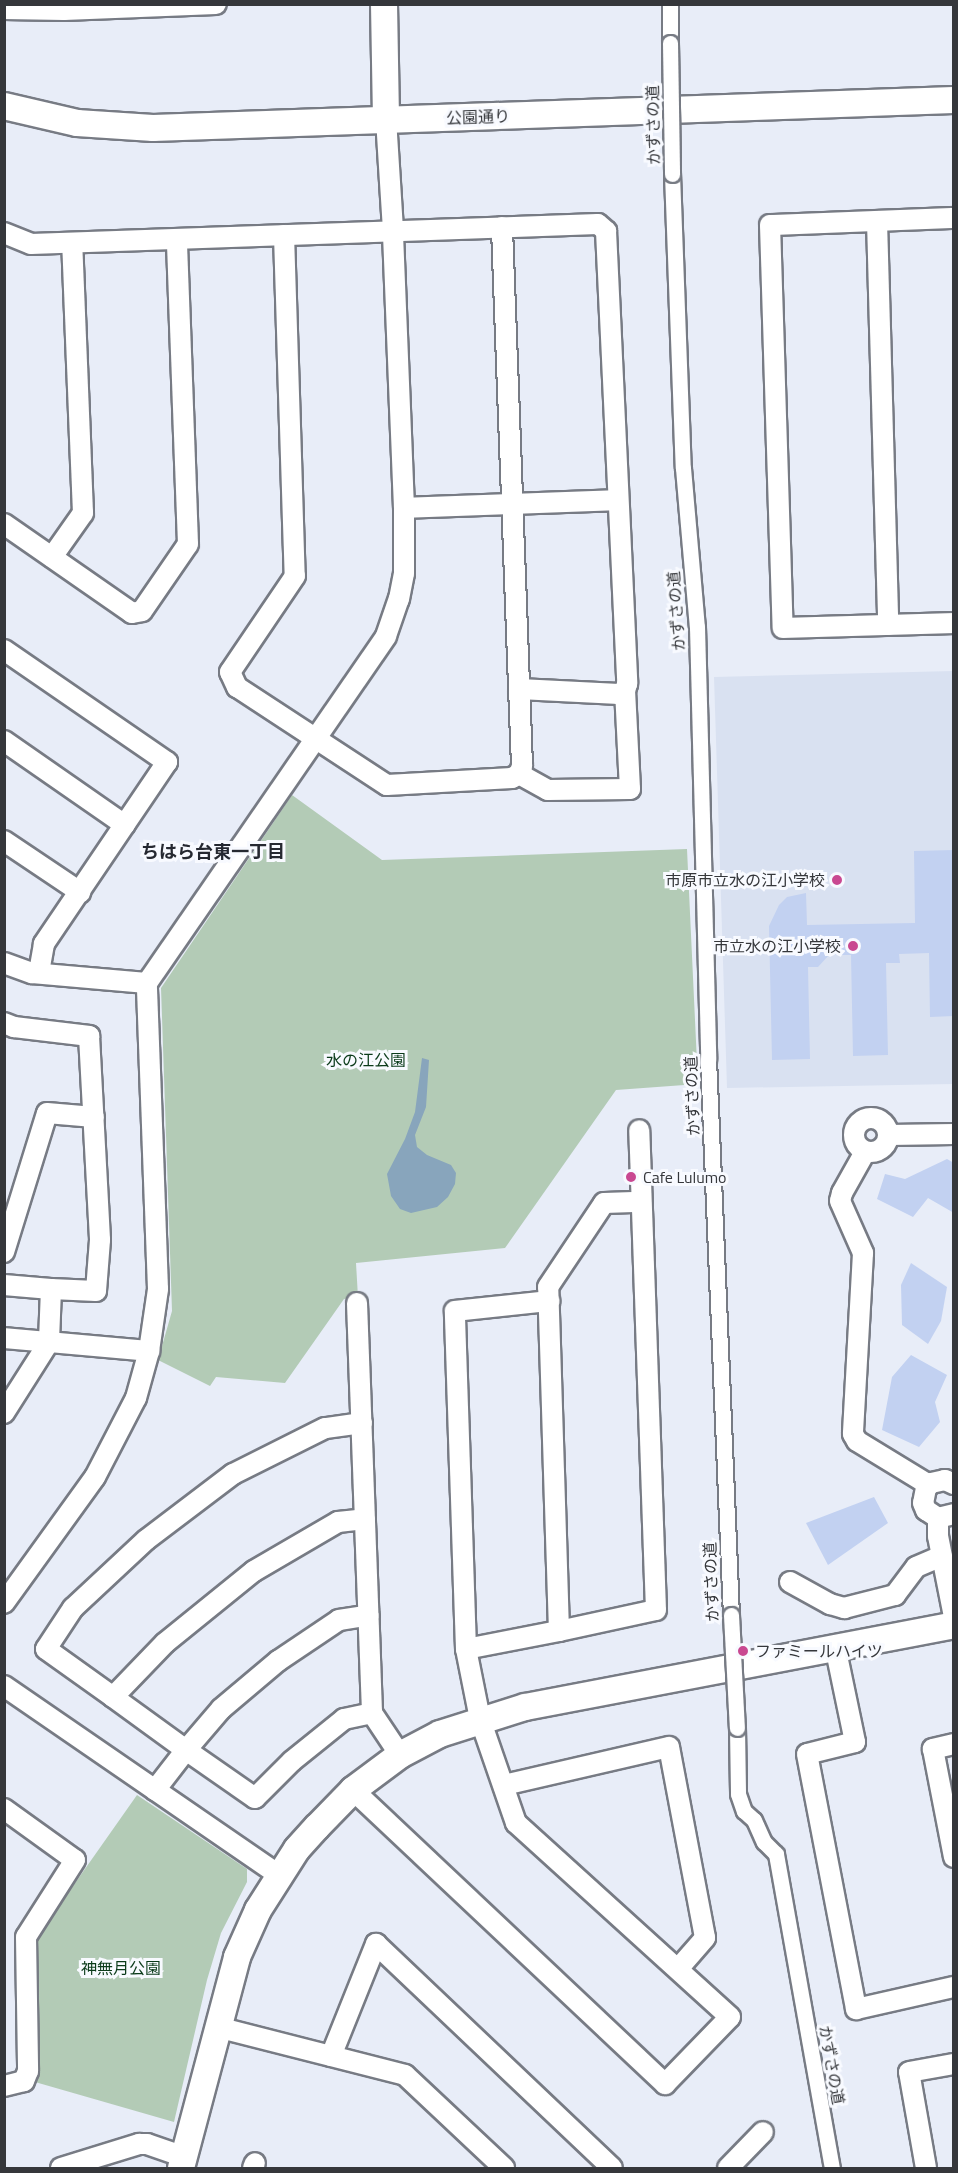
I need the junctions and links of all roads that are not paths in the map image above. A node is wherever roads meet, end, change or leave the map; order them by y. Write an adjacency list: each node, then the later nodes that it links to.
1 (216, 4): 4 (street)
2 (384, 4): 9 (street)
3 (670, 4): 92 (street, かずさの道, bridge)
4 (170, 5): 5 (street)
5 (64, 7): 6 (street)
6 (4, 9)
7 (954, 100): 9 (street, 公園通り)
8 (4, 106): 9 (street, 公園通り)
9 (386, 120): 13 (street)
10 (954, 218): 11 (street)
11 (877, 221): 24 (street); 24 (street)
12 (502, 227): 13 (street); 18 (street); 19 (street)
13 (393, 230): 15 (street); 20 (street)
14 (4, 233): 17 (street)
15 (284, 235): 16 (street); 28 (street)
16 (177, 240): 17 (street); 22 (street)
17 (72, 243): 22 (street)
18 (618, 500): 19 (street); 27 (street)
19 (513, 503): 20 (street); 26 (street)
20 (404, 508): 28 (street)
21 (4, 524): 22 (street)
22 (52, 557)
23 (954, 623): 24 (street)
24 (888, 625)
25 (4, 650): 31 (street)
26 (519, 689): 27 (street); 30 (street)
27 (625, 691): 30 (street)
28 (315, 739): 30 (street); 36 (street)
29 (4, 741): 31 (street)
30 (519, 774)
31 (125, 825): 33 (street)
32 (4, 841): 33 (street)
33 (80, 892): 35 (street)
34 (4, 963): 35 (street)
35 (39, 973): 36 (street)
36 (147, 983): 51 (street)
37 (4, 1023): 38 (street)
38 (94, 1118): 44 (street); 46 (street)
39 (639, 1130): 43 (street)
40 (954, 1134): 41 (street)
41 (889, 1135): 42 (street); 42 (street)
42 (866, 1152): 55 (street)
43 (641, 1202): 47 (street); 64 (street)
44 (4, 1252)
45 (4, 1285): 46 (street)
46 (51, 1289): 50 (street)
47 (549, 1301): 64 (street); 66 (street)
48 (357, 1303): 53 (street)
49 (4, 1338): 50 (street)
50 (49, 1342): 51 (street); 52 (street)
51 (149, 1351): 60 (street)
52 (4, 1413)
53 (362, 1423): 57 (street); 68 (street)
54 (952, 1480): 55 (street)
55 (929, 1485): 56 (street)
56 (946, 1516): 58 (street)
57 (365, 1519): 61 (street); 68 (street)
58 (942, 1556): 59 (street); 62 (street)
59 (790, 1582)
60 (4, 1603)
61 (369, 1615): 69 (street); 72 (street)
62 (954, 1617)
63 (954, 1625): 65 (street)
64 (559, 1631): 66 (street)
65 (836, 1646): 70 (street); 81 (street)
66 (466, 1649): 70 (street)
67 (4, 1686): 75 (street)
68 (113, 1697): 72 (street)
69 (372, 1713): 72 (street); 73 (street)
70 (480, 1719): 73 (street); 74 (street)
71 (954, 1744): 78 (street)
72 (186, 1750): 75 (street)
73 (400, 1755): 76 (street)
74 (504, 1785): 80 (street); 80 (street)
75 (155, 1790): 79 (street)
76 (353, 1790): 79 (street); 80 (street)
77 (4, 1809): 85 (street)
78 (954, 1857)
79 (279, 1875): 82 (street)
80 (678, 1969)
81 (954, 1987)
82 (217, 2027): 83 (street); 87 (street)
83 (331, 2056): 89 (street); 90 (street)
84 (954, 2064): 93 (street)
85 (4, 2086)
86 (763, 2132): 91 (street)
87 (182, 2163): 88 (street)
88 (61, 2169)
89 (504, 2169)
90 (612, 2169)
91 (728, 2169)
92 (832, 2169)
93 (926, 2169)

